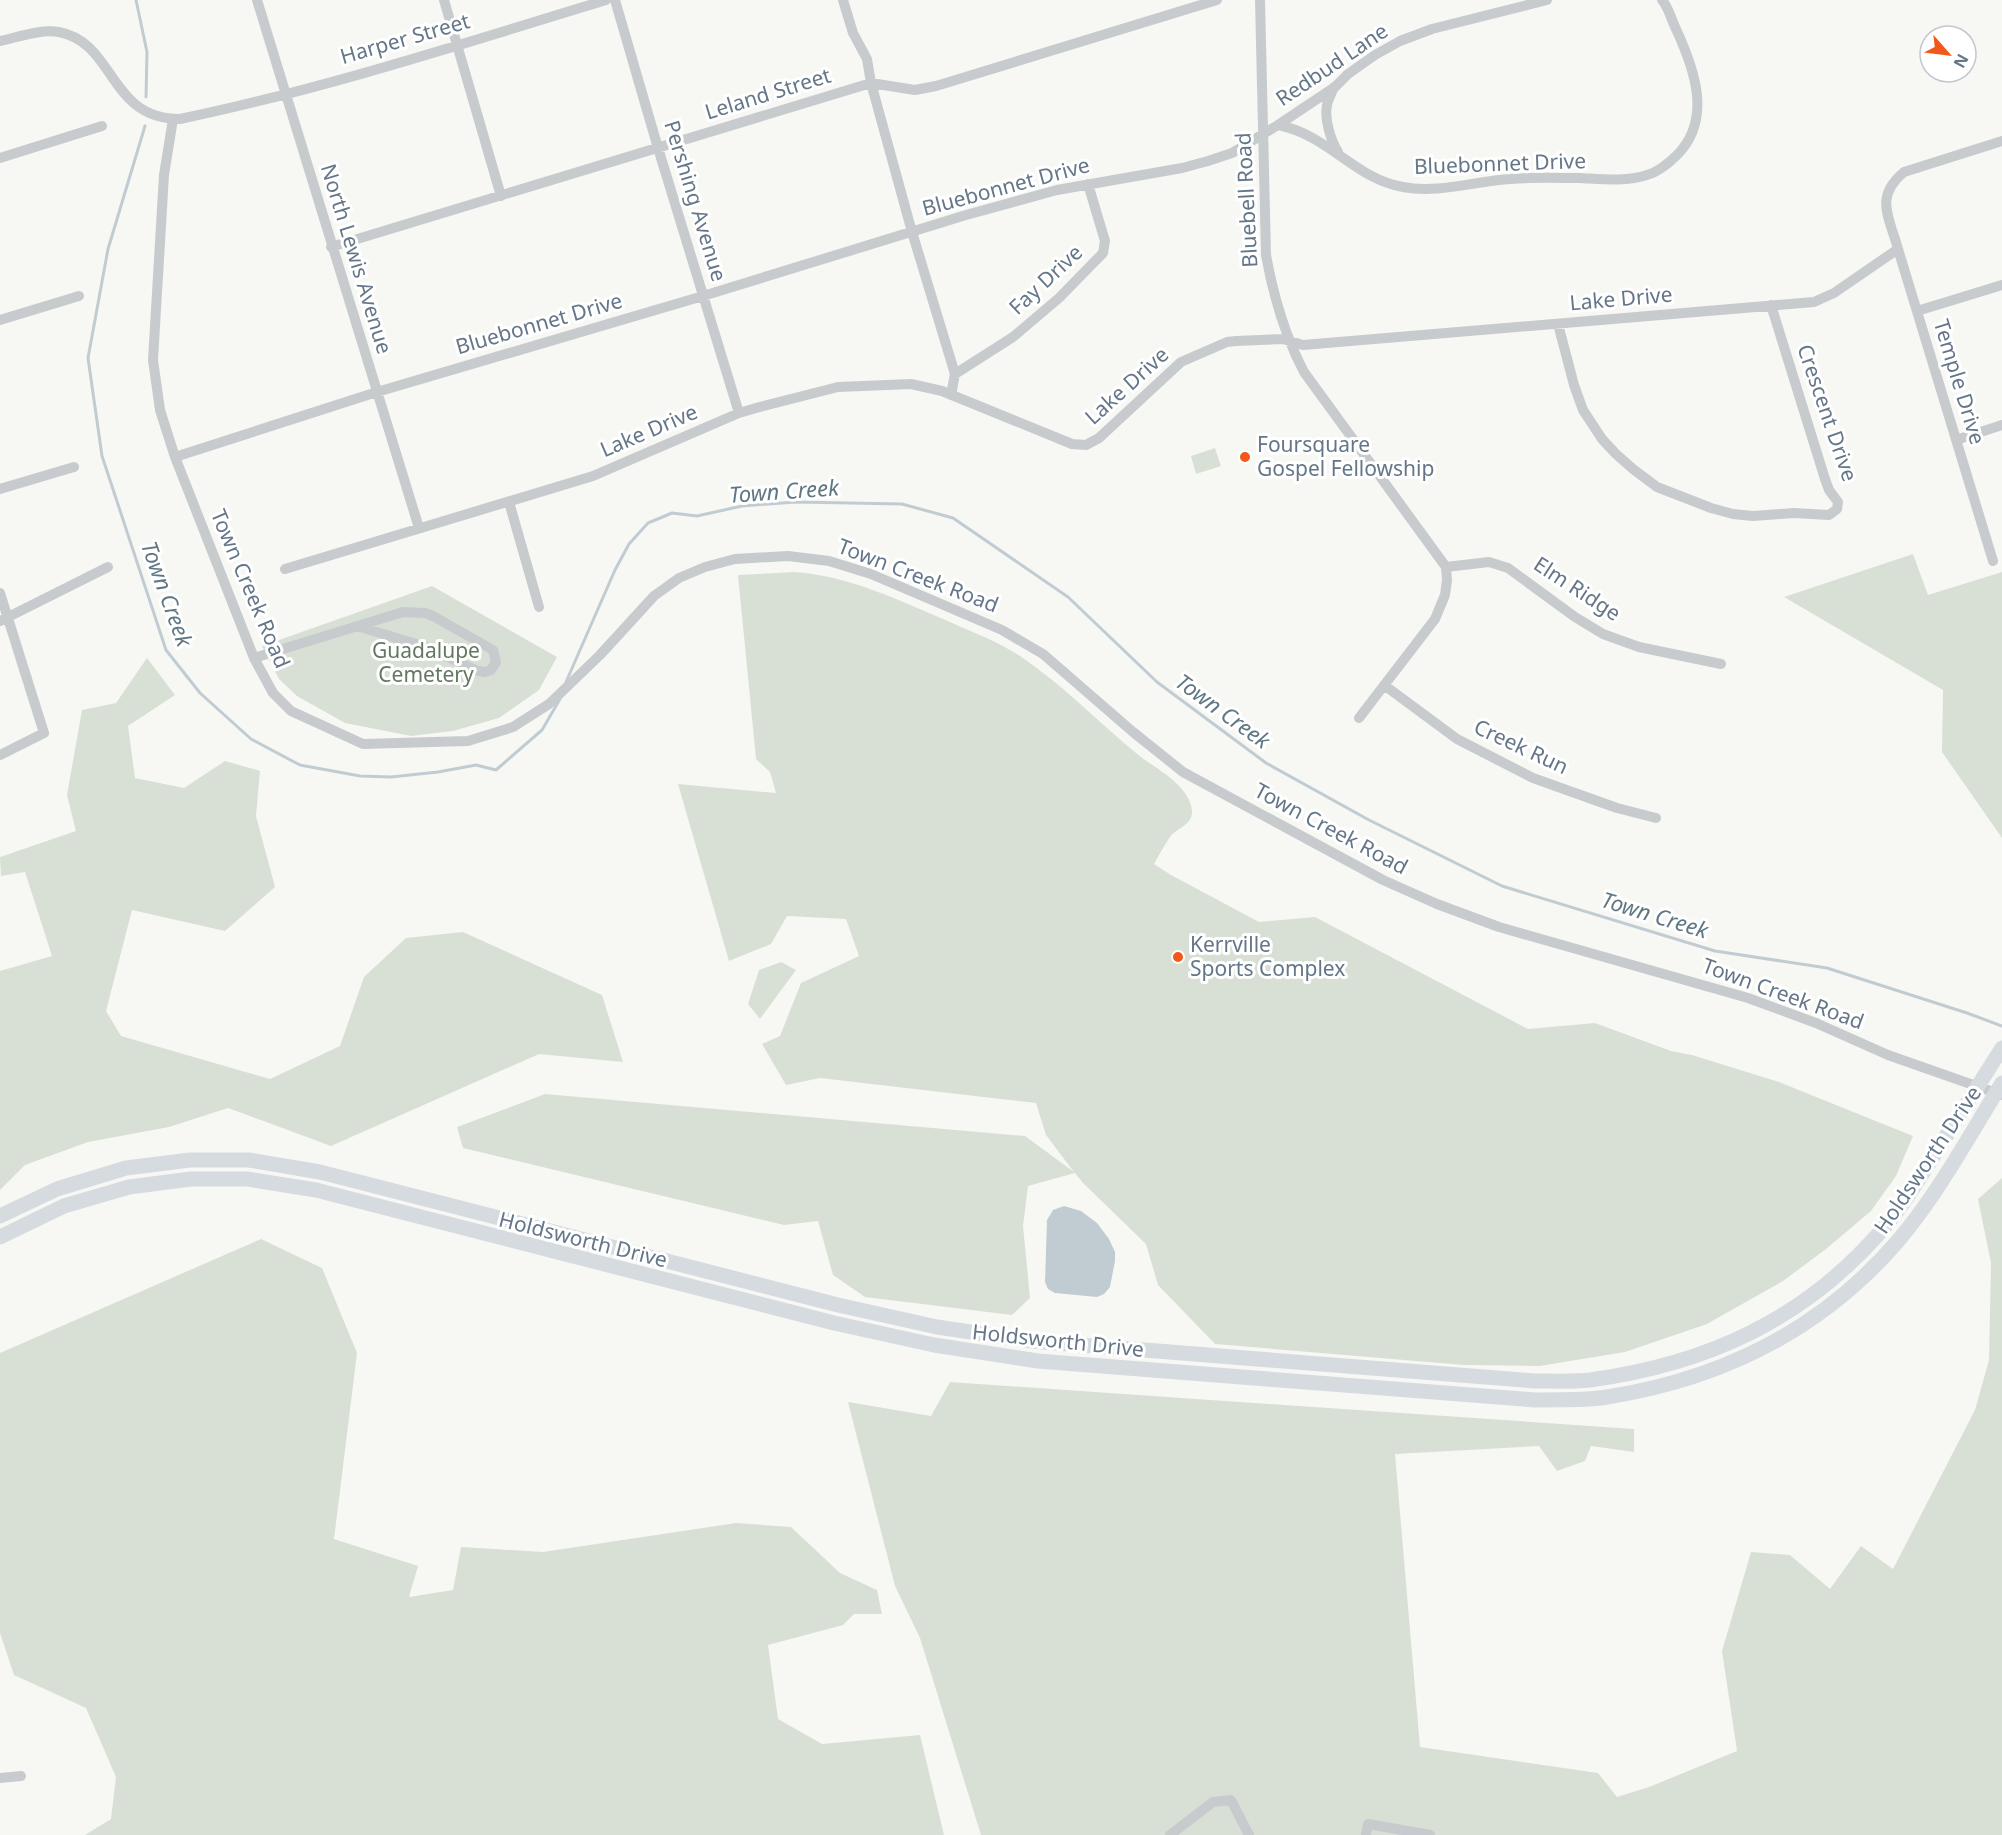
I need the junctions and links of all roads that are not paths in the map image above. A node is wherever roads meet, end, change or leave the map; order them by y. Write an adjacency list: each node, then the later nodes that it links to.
1 (257, 0): 15 (street, North Lewis Avenue)
2 (444, 0): 12 (street)
3 (606, 0): 12 (street, Harper Street)
4 (615, 0): 21 (street, Pershing Avenue)
5 (843, 0): 13 (street)
6 (1217, 0): 13 (street, Leland Street)
7 (1260, 0): 19 (street, Bluebell Road)
8 (1547, 0): 10 (street, Redbud Lane)
9 (1662, 0): 22 (street, Bluebonnet Drive)
10 (1535, 2): 14 (street, Redbud Lane)
11 (0, 41): 16 (street)
12 (457, 45): 15 (street, Harper Street); 25 (street)
13 (871, 83): 21 (street, Leland Street); 26 (street)
14 (1335, 87): 17 (street, Redbud Lane); 22 (street)
15 (284, 94): 16 (street, Harper Street); 27 (street, North Lewis Avenue)
16 (173, 119): 43 (street, Town Creek Road)
17 (1278, 125): 19 (street, Bluebonnet Drive); 22 (street, Bluebonnet Drive)
18 (102, 126): 23 (street)
19 (1263, 134): 24 (street, Bluebonnet Drive); 36 (street, Bluebell Road)
20 (2002, 141): 28 (street)
21 (658, 148): 25 (street, Leland Street); 31 (street, Pershing Avenue)
22 (1338, 153)
23 (0, 158)
24 (1088, 184): 26 (street, Bluebonnet Drive); 37 (street, Fay Drive)
25 (501, 196): 27 (street, Leland Street)
26 (912, 232): 31 (street, Bluebonnet Drive); 37 (street)
27 (331, 247): 38 (street, North Lewis Avenue)
28 (1898, 249): 32 (street, Lake Drive); 33 (street, Temple Drive)
29 (2002, 285): 33 (street)
30 (79, 296): 34 (street)
31 (703, 296): 38 (street, Bluebonnet Drive); 40 (street, Pershing Avenue)
32 (1771, 305): 35 (street, Lake Drive); 35 (street, Crescent Drive)
33 (1917, 311): 42 (street, Temple Drive)
34 (0, 320)
35 (1558, 324): 36 (street, Lake Drive)
36 (1290, 342): 39 (street, Lake Drive); 50 (street, Bluebell Road)
37 (955, 374): 39 (street)
38 (377, 392): 43 (street, Bluebonnet Drive); 47 (street, North Lewis Avenue)
39 (951, 395): 40 (street, Lake Drive)
40 (739, 413): 46 (street, Lake Drive)
41 (2002, 425): 42 (street)
42 (1956, 440): 48 (street, Temple Drive)
43 (175, 457): 56 (street, Town Creek Road)
44 (74, 467): 45 (street)
45 (0, 489)
46 (509, 502): 47 (street, Lake Drive); 53 (street)
47 (418, 528): 51 (street, Lake Drive)
48 (1993, 561)
49 (108, 567): 54 (street)
50 (1446, 567): 57 (street, Elm Ridge); 58 (street)
51 (285, 569)
52 (0, 593): 54 (street)
53 (539, 607)
54 (4, 620): 60 (street)
55 (357, 626): 55 (street); 56 (street)
56 (254, 658): 64 (street, Town Creek Road)
57 (1720, 664)
58 (1384, 685): 59 (street); 61 (street, Creek Run)
59 (1359, 718)
60 (0, 755)
61 (1656, 818)
62 (2002, 1048): 69 (main road, Holdsworth Drive)
63 (2002, 1083): 70 (main road, Holdsworth Drive)
64 (2002, 1095)
65 (0, 1216): 66 (main road, Holdsworth Drive)
66 (534, 1227): 68 (main road); 69 (main road, Holdsworth Drive)
67 (0, 1237): 68 (main road, Holdsworth Drive)
68 (528, 1245): 70 (main road, Holdsworth Drive)
69 (1137, 1349): 70 (main road)
70 (1137, 1368)
71 (21, 1776): 72 (street)
72 (0, 1778)
73 (1170, 1835): 74 (street)
74 (1249, 1835)
75 (1366, 1835): 76 (street)
76 (1430, 1835)

